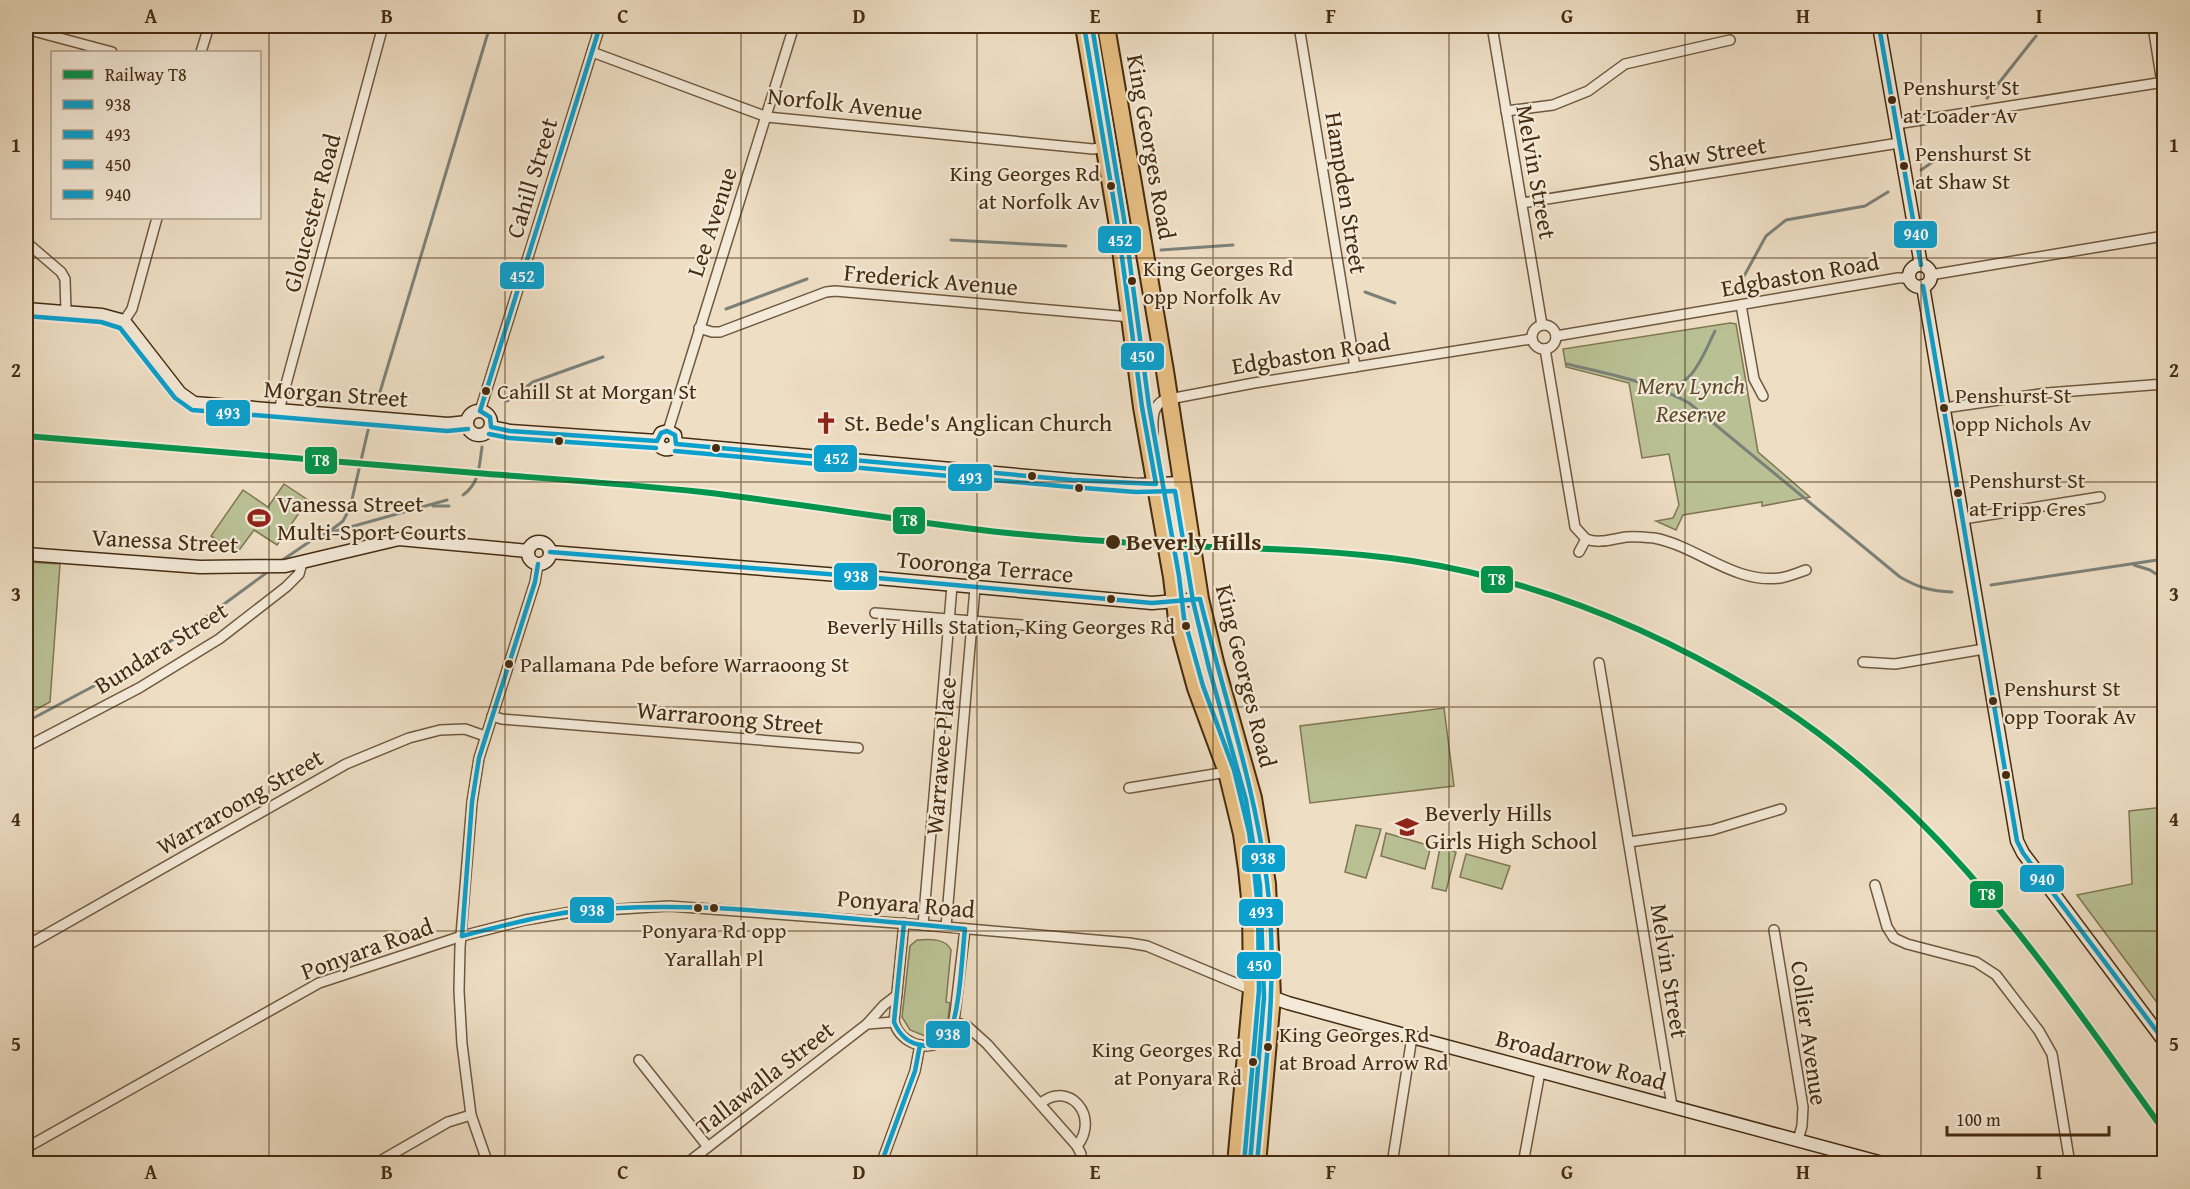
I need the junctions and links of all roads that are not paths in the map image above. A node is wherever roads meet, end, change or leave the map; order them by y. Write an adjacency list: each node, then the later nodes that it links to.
1 (209, 26): 14 (street)
2 (383, 26): 45 (street, Gloucester Road)
3 (600, 26): 15 (street, Cahill Street)
4 (794, 26): 18 (street, Lee Avenue)
5 (1084, 26): 21 (highway, King Georges Road)
6 (1106, 26): 43 (highway, King Georges Road)
7 (1299, 26): 40 (street, Hampden Street)
8 (1492, 26): 17 (street, Melvin Street)
9 (1879, 26): 19 (street)
10 (2153, 26): 16 (street)
11 (26, 29): 13 (street)
12 (1730, 40): 17 (street)
13 (108, 51)
14 (201, 51)
15 (592, 52): 18 (street, Norfolk Avenue); 46 (street, Cahill Street)
16 (2163, 82): 19 (street)
17 (1506, 111): 22 (street, Melvin Street)
18 (767, 117): 21 (street, Norfolk Avenue); 36 (street, Lee Avenue)
19 (1896, 124): 20 (street)
20 (1899, 143): 22 (street, Shaw Street); 26 (street)
21 (1105, 147): 33 (highway, King Georges Road)
22 (1522, 203): 35 (street, Melvin Street)
23 (157, 219): 34 (street)
24 (2164, 236): 27 (street)
25 (26, 242): 32 (street)
26 (1921, 265): 27 (street); 28 (street)
27 (1930, 275): 29 (street)
28 (1909, 278): 29 (street); 30 (street, Edgbaston Road)
29 (1923, 286): 44 (street)
30 (1741, 305): 37 (street, Edgbaston Road); 42 (street)
31 (26, 309): 32 (street)
32 (66, 312): 34 (street)
33 (1131, 317): 36 (street, Frederick Avenue); 52 (highway, King Georges Road)
34 (123, 321): 45 (street, Morgan Street)
35 (1542, 325): 37 (street); 38 (street)
36 (699, 328): 49 (street, Lee Avenue)
37 (1556, 336): 39 (street)
38 (1531, 339): 39 (street); 40 (street, Edgbaston Road)
39 (1545, 349): 57 (street)
40 (1355, 367): 43 (street, Edgbaston Road)
41 (2164, 384): 44 (street)
42 (1763, 396)
43 (1170, 398): 52 (street); 53 (highway, King Georges Road)
44 (1944, 408): 56 (street)
45 (279, 410): 47 (street, Morgan Street)
46 (480, 411): 47 (street); 48 (street)
47 (467, 422): 48 (street)
48 (491, 427): 50 (street)
49 (668, 431): 50 (street); 51 (street)
50 (657, 441): 51 (street)
51 (676, 444): 54 (street)
52 (1153, 463): 54 (highway, King Georges Road)
53 (1181, 483): 54 (street); 67 (highway, King Georges Road)
54 (1156, 484): 68 (highway, King Georges Road)
55 (2100, 497): 56 (street)
56 (1963, 519): 73 (street)
57 (1586, 539): 60 (street); 64 (street)
58 (528, 551): 59 (street); 62 (street); 63 (street)
59 (550, 552): 63 (street); 65 (street, Tooronga Terrace)
60 (1579, 552)
61 (26, 554): 62 (street, Vanessa Street)
62 (302, 563): 78 (street, Bundara Street)
63 (538, 564): 76 (street)
64 (1806, 570)
65 (952, 586): 66 (street, Tooronga Terrace); 70 (street, Warrawee Place)
66 (975, 588): 68 (street, Tooronga Terrace); 71 (street, Warrawee Place)
67 (1200, 598): 68 (street, Tooronga Terrace); 92 (highway, King Georges Road)
68 (1175, 600): 80 (highway, King Georges Road)
69 (875, 613): 70 (street)
70 (949, 619): 71 (street); 86 (street, Warrawee Place)
71 (972, 621): 72 (street); 87 (street, Warrawee Place)
72 (1046, 627)
73 (1984, 648): 74 (street); 98 (street)
74 (1863, 662)
75 (1599, 663): 83 (street, Melvin Street)
76 (492, 716): 77 (street); 79 (street, Warraroong Street)
77 (486, 736): 90 (street); 91 (street, Warraroong Street)
78 (26, 747)
79 (858, 748)
80 (1227, 772): 81 (street); 92 (highway, King Georges Road)
81 (1129, 788)
82 (1781, 809): 83 (street)
83 (1629, 842): 103 (street, Melvin Street)
84 (1875, 885): 119 (street)
85 (904, 923): 86 (street, Ponyara Road); 90 (street, Ponyara Road); 93 (street)
86 (923, 925): 87 (street, Ponyara Road)
87 (946, 927): 88 (street, Ponyara Road)
88 (965, 929): 92 (street, Ponyara Road); 95 (street)
89 (1774, 930): 105 (street, Collier Avenue)
90 (462, 936): 104 (street); 108 (street, Ponyara Road)
91 (26, 946)
92 (1262, 994): 97 (street, Broadarrow Road); 115 (highway, King Georges Road); 116 (highway, King Georges Road)
93 (897, 995): 94 (street); 96 (street, Tallawalla Street)
94 (894, 1022): 96 (street, Tallawalla Street); 99 (street)
95 (954, 1022): 99 (street); 102 (street)
96 (867, 1024): 107 (street, Tallawalla Street)
97 (1412, 1037): 101 (street, Broadarrow Road); 117 (street)
98 (2164, 1041)
99 (920, 1045): 113 (street)
100 (639, 1060): 107 (street)
101 (1540, 1072): 103 (street, Broadarrow Road); 118 (street)
102 (1040, 1104): 106 (street); 106 (street)
103 (1672, 1106): 105 (street, Broadarrow Road)
104 (471, 1115): 110 (street); 111 (street)
105 (1798, 1140): 109 (street, Broadarrow Road)
106 (1077, 1146): 114 (street)
107 (708, 1147): 112 (street, Tallawalla Street)
108 (26, 1149)
109 (1882, 1163)
110 (375, 1164)
111 (488, 1164)
112 (686, 1164)
113 (881, 1164)
114 (1081, 1164)
115 (1236, 1164)
116 (1257, 1164)
117 (1392, 1164)
118 (1523, 1164)
119 (2070, 1164)

